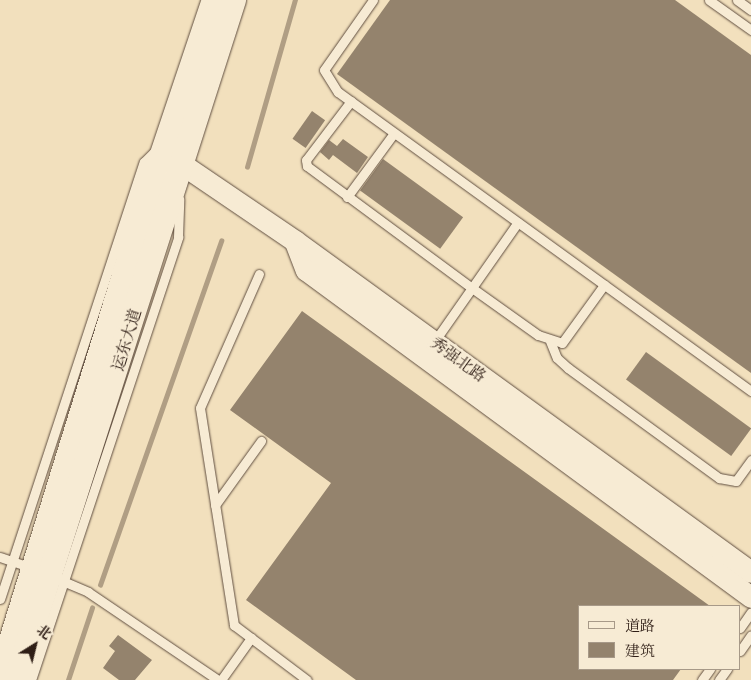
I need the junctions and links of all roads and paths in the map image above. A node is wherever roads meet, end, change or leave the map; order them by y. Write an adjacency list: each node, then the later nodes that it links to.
1 (214, 0): 10 (main road, 运东大道)
2 (234, 0): 10 (main road, 运东大道)
3 (373, 0): 8 (lane)
4 (709, 0): 7 (lane)
5 (737, 0): 6 (lane)
6 (751, 10)
7 (751, 30)
8 (351, 101): 9 (lane); 11 (lane)
9 (394, 133): 11 (lane); 12 (lane)
10 (173, 150): 13 (street, 秀强北路); 17 (street, 秀强北路); 25 (main road, 运东大道); 25 (lane)
11 (347, 196): 16 (lane)
12 (518, 222): 15 (lane); 16 (lane)
13 (295, 241): 17 (street, 秀强北路); 27 (street)
14 (259, 274): 22 (lane)
15 (604, 284): 18 (lane); 19 (lane)
16 (472, 288): 17 (lane); 18 (lane)
17 (437, 337): 24 (street, 秀强北路); 26 (street, 秀强北路)
18 (550, 341): 21 (lane)
19 (751, 391)
20 (261, 441): 22 (lane)
21 (751, 460)
22 (215, 505): 32 (lane)
23 (0, 557): 25 (lane)
24 (751, 558)
25 (40, 572): 28 (lane); 34 (main road, 运东大道); 35 (main road, 运东大道); 36 (lane); 37 (lane)
26 (751, 572)
27 (751, 597)
28 (0, 599)
29 (751, 612): 30 (lane)
30 (741, 627)
31 (751, 635): 33 (lane)
32 (251, 638): 37 (lane); 38 (lane)
33 (741, 649)
34 (0, 676)
35 (16, 680)
36 (31, 680)
37 (220, 680)
38 (307, 680)

